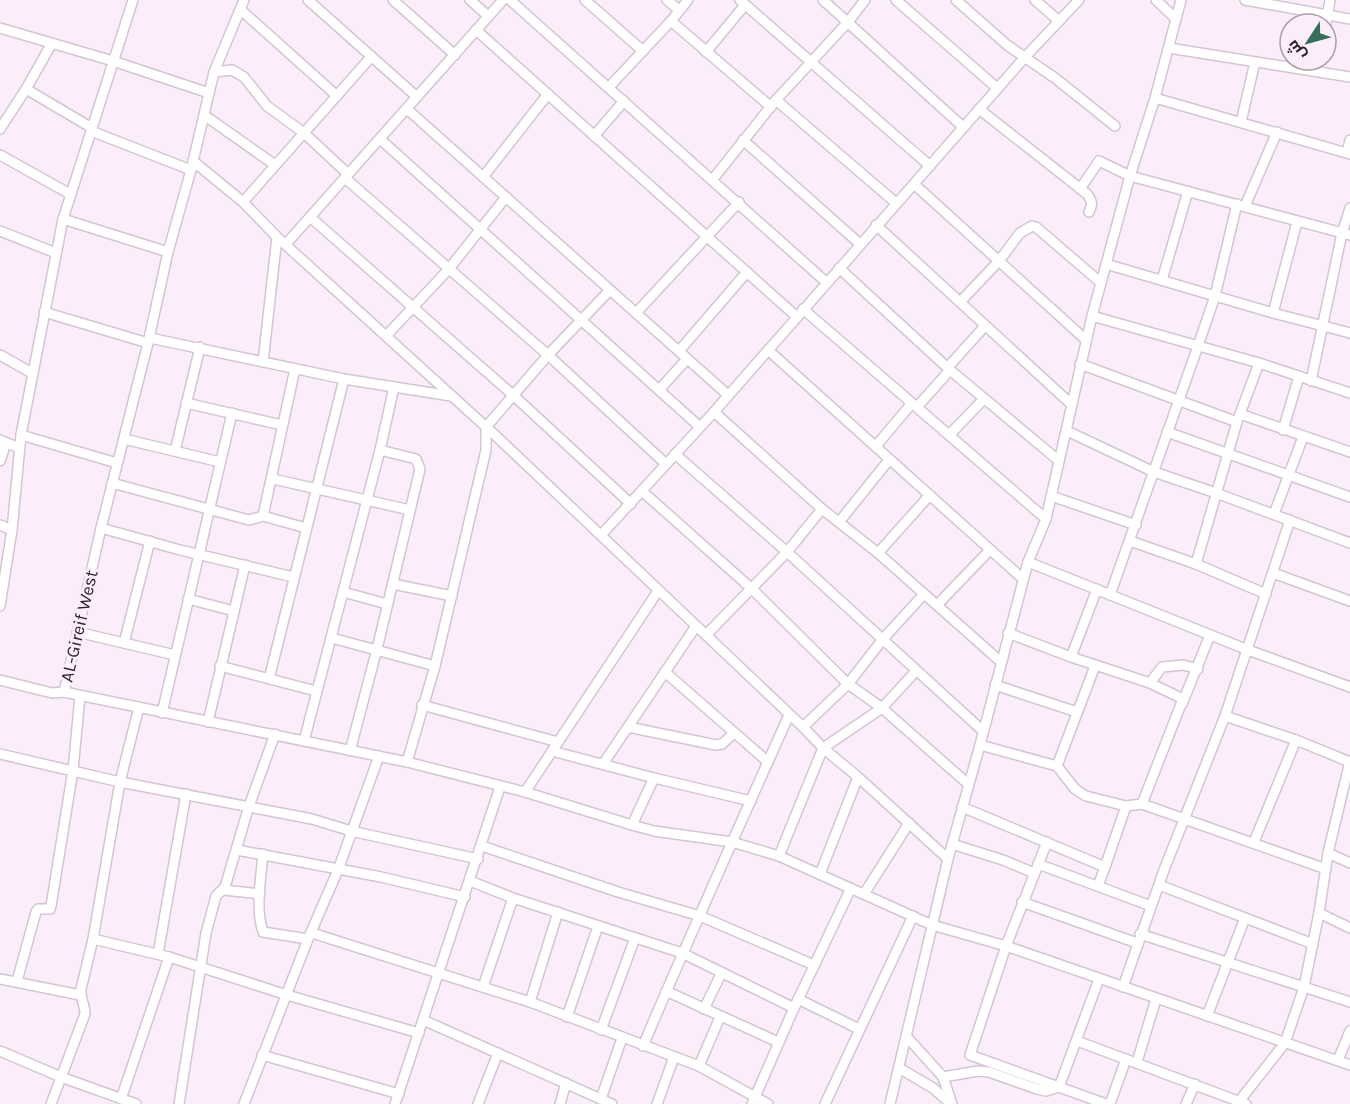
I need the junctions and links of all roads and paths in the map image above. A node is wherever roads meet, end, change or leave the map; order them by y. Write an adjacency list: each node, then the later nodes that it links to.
1 (133, 0): 37 (street)
2 (308, 0): 36 (street)
3 (393, 0): 34 (street)
4 (470, 0): 23 (street)
5 (503, 0): 23 (street)
6 (510, 0): 44 (street)
7 (585, 0): 32 (street)
8 (667, 0): 21 (street)
9 (688, 0): 21 (street)
10 (823, 0): 27 (street)
11 (865, 0): 27 (street)
12 (896, 0): 45 (street)
13 (956, 0): 35 (street)
14 (1035, 0): 26 (street)
15 (1079, 0): 26 (street)
16 (1156, 0): 24 (street)
17 (1181, 0): 24 (street)
18 (1245, 0): 22 (street)
19 (742, 2): 33 (street); 38 (street)
20 (243, 5): 41 (street, AL-Gireif West); 49 (street)
21 (679, 10): 25 (street)
22 (1296, 12)
23 (488, 16): 29 (street)
24 (1176, 19): 31 (street)
25 (671, 21): 32 (street); 33 (street)
26 (1059, 21): 35 (street)
27 (848, 22): 38 (street); 59 (street)
28 (0, 28): 30 (street)
29 (476, 30): 34 (street); 48 (street)
30 (52, 43): 37 (street); 46 (street)
31 (1169, 48): 39 (street); 51 (street)
32 (643, 51): 44 (street)
33 (706, 52): 53 (street)
34 (454, 55): 50 (street)
35 (1026, 56): 45 (street); 58 (street)
36 (371, 57): 49 (street); 50 (street)
37 (113, 61): 47 (street); 61 (street)
38 (812, 62): 53 (street); 72 (street)
39 (1255, 62): 40 (street); 57 (street)
40 (1278, 65)
41 (214, 72): 47 (street, AL-Gireif West); 63 (street)
42 (1322, 72): 43 (street)
43 (1350, 77)
44 (609, 87): 52 (street)
45 (997, 88): 55 (street)
46 (26, 89): 60 (street); 61 (street)
47 (209, 93): 56 (street, AL-Gireif West)
48 (548, 94): 64 (street); 75 (street)
49 (337, 96): 63 (street)
50 (417, 97): 54 (street)
51 (1155, 98): 57 (street); 74 (street)
52 (624, 101): 64 (street); 76 (street)
53 (774, 104): 67 (street); 84 (street)
54 (407, 109): 65 (street); 75 (street)
55 (979, 109): 59 (street); 78 (street)
56 (204, 115): 70 (street, AL-Gireif West); 71 (street)
57 (1241, 122): 62 (street)
58 (1115, 126)
59 (963, 128): 72 (street)
60 (0, 129)
61 (92, 130): 70 (street); 80 (street)
62 (1277, 132): 68 (street); 85 (street)
63 (304, 133): 71 (street); 73 (street)
64 (594, 136): 96 (street)
65 (380, 139): 73 (street); 92 (street)
66 (1350, 140): 68 (street)
67 (743, 141): 76 (street); 98 (street)
68 (1348, 153)
69 (0, 154): 80 (street)
70 (192, 165): 82 (street); 99 (street, AL-Gireif West)
71 (275, 165): 82 (street)
72 (930, 166): 77 (street)
73 (347, 176): 88 (street); 104 (street)
74 (1130, 176): 78 (street); 79 (street); 102 (street)
75 (483, 177): 81 (street)
76 (713, 178): 83 (street)
77 (914, 184): 84 (street); 101 (street)
78 (1080, 189): 87 (street)
79 (1188, 191): 85 (street); 106 (street)
80 (70, 194): 89 (street)
81 (506, 198): 92 (street); 109 (street)
82 (243, 202): 95 (street)
83 (739, 202): 96 (street); 107 (street)
84 (896, 203): 91 (street)
85 (1241, 205): 90 (street); 110 (street)
86 (1350, 208): 94 (street)
87 (1089, 212)
88 (310, 218): 97 (street); 112 (street)
89 (63, 219): 99 (street); 100 (street)
90 (1297, 222): 94 (street); 116 (street)
91 (876, 225): 98 (street); 111 (street)
92 (481, 229): 104 (street); 118 (street)
93 (0, 231): 100 (street)
94 (1346, 234): 120 (street)
95 (278, 237): 97 (street); 132 (street)
96 (708, 237): 105 (street); 114 (street)
97 (286, 244): 122 (street)
98 (860, 244): 103 (street)
99 (168, 252): 124 (street, AL-Gireif West)
100 (56, 253): 113 (street)
101 (999, 261): 108 (street); 111 (street); 123 (street)
102 (1106, 264): 106 (street); 108 (street)
103 (839, 268): 107 (street); 136 (street)
104 (448, 270): 112 (street); 130 (street)
105 (747, 272): 115 (street); 128 (street)
106 (1162, 280): 110 (street)
107 (826, 282): 115 (street)
108 (1101, 283): 117 (street)
109 (610, 290): 114 (street); 118 (street)
110 (1215, 296): 116 (street); 125 (street)
111 (960, 302): 119 (street)
112 (413, 309): 122 (street); 144 (street)
113 (44, 312): 124 (street); 137 (street)
114 (636, 313): 128 (street)
115 (800, 313): 127 (street); 151 (street)
116 (1273, 313): 120 (street)
117 (1092, 316): 123 (street); 125 (street)
118 (582, 321): 130 (street); 142 (street)
119 (985, 326): 136 (street); 150 (street)
120 (1323, 326): 121 (street); 140 (street)
121 (1350, 333)
122 (386, 336): 146 (street)
123 (1086, 340): 134 (street)
124 (149, 341): 126 (street); 164 (street, AL-Gireif West)
125 (1198, 346): 133 (street); 148 (street)
126 (200, 347): 132 (street); 149 (street)
127 (768, 350): 145 (street); 166 (street)
128 (679, 351): 131 (street)
129 (0, 355): 137 (street)
130 (548, 355): 144 (street); 178 (street)
131 (687, 359): 142 (street); 145 (street)
132 (263, 362): 135 (street)
133 (1259, 363): 138 (street); 154 (street)
134 (1080, 364): 148 (street); 150 (street)
135 (295, 369): 139 (street); 155 (street)
136 (949, 369): 147 (street); 151 (street)
137 (32, 373): 161 (street)
138 (1299, 376): 140 (street); 158 (street)
139 (344, 379): 141 (street); 183 (street)
140 (1311, 381): 143 (street)
141 (394, 387): 146 (street); 168 (street)
142 (659, 390): 157 (street)
143 (1350, 393)
144 (513, 395): 156 (street); 190 (street)
145 (728, 395): 152 (street)
146 (451, 396): 156 (street)
147 (984, 399): 162 (street); 174 (street)
148 (1178, 401): 154 (street); 160 (street)
149 (186, 403): 153 (street); 169 (street)
150 (1071, 404): 159 (street)
151 (914, 405): 162 (street); 166 (street)
152 (714, 412): 157 (street); 192 (street)
153 (232, 413): 155 (street); 176 (street)
154 (1239, 418): 158 (street); 172 (street)
155 (282, 425): 181 (street)
156 (486, 427): 204 (street); 227 (street)
157 (700, 427): 171 (street)
158 (1283, 430): 163 (street)
159 (1067, 431): 174 (street); 179 (street)
160 (1167, 432): 172 (street); 179 (street)
161 (21, 435): 167 (street); 177 (street)
162 (949, 435): 196 (street)
163 (1303, 436): 170 (street); 180 (street)
164 (124, 439): 169 (street); 177 (street, AL-Gireif West)
165 (3, 442): 167 (street); 175 (street)
166 (876, 446): 173 (street)
167 (19, 448): 203 (street)
168 (380, 450): 189 (street); 193 (street)
169 (175, 451): 176 (street)
170 (1350, 452)
171 (675, 454): 178 (street); 209 (street)
172 (1228, 454): 180 (street); 185 (street)
173 (889, 460): 186 (street); 198 (street)
174 (1058, 460): 187 (street)
175 (0, 461)
176 (220, 462): 191 (street)
177 (117, 463): 182 (street, AL-Gireif West)
178 (666, 464): 184 (street)
179 (1154, 472): 185 (street); 200 (street)
180 (1288, 475): 188 (street); 194 (street)
181 (273, 479): 183 (street); 195 (street)
182 (112, 483): 191 (street); 201 (street, AL-Gireif West)
183 (317, 489): 189 (street); 202 (street)
184 (642, 491): 190 (street); 220 (street)
185 (1216, 493): 194 (street); 213 (street)
186 (929, 496): 208 (street); 211 (street)
187 (1051, 496): 196 (street); 200 (street)
188 (1350, 497)
189 (367, 500): 193 (street); 223 (street)
190 (631, 504): 204 (street)
191 (211, 508): 195 (street); 210 (street)
192 (822, 509): 198 (street); 209 (street)
193 (410, 510): 219 (street)
194 (1274, 514): 197 (street)
195 (263, 516): 202 (street)
196 (1046, 519): 212 (street)
197 (1290, 520): 207 (street); 215 (street)
198 (839, 522): 211 (street)
199 (0, 525): 203 (street)
200 (1136, 525): 206 (street)
201 (101, 528): 205 (street); 235 (street, AL-Gireif West)
202 (306, 528): 217 (street)
203 (12, 530): 216 (street)
204 (602, 534): 222 (street)
205 (150, 541): 210 (street); 241 (street)
206 (1130, 541): 213 (street); 226 (street)
207 (1350, 543)
208 (989, 551): 218 (street); 231 (street)
209 (787, 552): 220 (street); 240 (street)
210 (200, 553): 214 (street); 228 (street)
211 (878, 553): 224 (street)
212 (1028, 561): 218 (street); 221 (street)
213 (1196, 564): 225 (street)
214 (245, 565): 217 (street); 233 (street)
215 (1273, 573): 225 (street); 229 (street)
216 (2, 576): 232 (street)
217 (293, 577): 253 (street)
218 (1023, 579): 236 (street)
219 (393, 584): 227 (street); 230 (street)
220 (752, 588): 237 (street); 256 (street)
221 (1097, 590): 226 (street); 245 (street)
222 (658, 591): 234 (street); 278 (street)
223 (343, 592): 230 (street); 239 (street)
224 (924, 594): 231 (street); 240 (street)
225 (1266, 594): 243 (street)
226 (1110, 595): 238 (street)
227 (452, 596): 248 (street)
228 (188, 599): 233 (street); 244 (street)
229 (1350, 602)
230 (387, 604): 242 (street)
231 (937, 605): 246 (street)
232 (0, 606)
233 (234, 611): 247 (street)
234 (696, 626): 237 (street); 252 (street)
235 (77, 632): 241 (street); 260 (street, AL-Gireif West)
236 (1008, 633): 245 (street); 246 (street)
237 (706, 635): 268 (street)
238 (1210, 635): 243 (street); 250 (street)
239 (332, 638): 242 (street); 259 (street)
240 (883, 639): 251 (street); 256 (street)
241 (124, 643): 244 (street)
242 (377, 650): 248 (street); 281 (street)
243 (1248, 650): 258 (street); 269 (street)
244 (175, 656): 266 (street)
245 (1071, 657): 249 (street)
246 (1001, 662): 257 (street)
247 (220, 666): 253 (street); 270 (street)
248 (435, 666): 263 (street)
249 (1095, 666): 255 (street); 267 (street)
250 (1198, 669): 255 (street); 262 (street)
251 (916, 671): 265 (street); 273 (street)
252 (665, 672): 271 (street); 274 (street)
253 (268, 679): 259 (street)
254 (0, 680): 260 (street)
255 (1150, 683): 262 (street)
256 (848, 684): 265 (street); 272 (street)
257 (995, 685): 267 (street); 273 (street)
258 (1350, 687)
259 (316, 691): 277 (street)
260 (64, 692): 261 (street, AL-Gireif West)
261 (80, 696): 264 (street, AL-Gireif West); 290 (street)
262 (1184, 699): 299 (street)
263 (422, 705): 278 (street); 286 (street)
264 (138, 707): 266 (street, AL-Gireif West); 293 (street)
265 (882, 708): 280 (street); 294 (street)
266 (162, 712): 270 (street, AL-Gireif West)
267 (1077, 712): 289 (street)
268 (789, 715): 272 (street); 287 (street)
269 (1225, 716): 276 (street); 304 (street)
270 (208, 722): 275 (street, AL-Gireif West)
271 (628, 727): 274 (street); 288 (street)
272 (803, 727): 280 (street)
273 (983, 731): 279 (street)
274 (735, 733): 287 (street)
275 (275, 735): 277 (street, AL-Gireif West); 301 (street)
276 (1296, 740): 285 (street); 310 (street)
277 (304, 741): 281 (street, AL-Gireif West)
278 (558, 742): 282 (street)
279 (980, 745): 289 (street); 294 (street)
280 (823, 748): 291 (street); 316 (street)
281 (350, 750): 284 (street, AL-Gireif West)
282 (552, 751): 288 (street); 296 (street)
283 (0, 754): 290 (street)
284 (378, 756): 286 (street, AL-Gireif West); 307 (street)
285 (1350, 761): 300 (street)
286 (407, 762): 295 (street, AL-Gireif West)
287 (768, 762): 298 (street)
288 (603, 764): 292 (street)
289 (1057, 766): 302 (street)
290 (73, 770): 293 (street); 360 (street)
291 (858, 777): 305 (street); 324 (street)
292 (654, 778): 298 (street); 306 (street)
293 (120, 782): 297 (street); 347 (street)
294 (968, 784): 303 (street)
295 (501, 787): 296 (street, AL-Gireif West); 312 (street)
296 (525, 792): 306 (street, AL-Gireif West)
297 (186, 794): 301 (street); 351 (street)
298 (751, 801): 308 (street)
299 (1142, 804): 302 (street); 304 (street)
300 (1345, 804): 314 (street)
301 (249, 806): 307 (street); 313 (street)
302 (1126, 806): 320 (street)
303 (962, 807): 309 (street); 311 (street)
304 (1185, 817): 310 (street); 326 (street)
305 (909, 823): 318 (street); 331 (street)
306 (632, 825): 308 (street, AL-Gireif West)
307 (351, 831): 317 (street); 323 (street)
308 (732, 842): 316 (street, AL-Gireif West); 338 (street)
309 (1047, 842): 320 (street); 321 (street)
310 (1254, 842): 322 (street)
311 (952, 844): 318 (street); 321 (street)
312 (482, 846): 317 (street); 338 (street)
313 (237, 850): 315 (street); 329 (street)
314 (1328, 853): 319 (street); 322 (street)
315 (262, 854): 323 (street); 330 (street)
316 (779, 856): 324 (street, AL-Gireif West)
317 (478, 859): 325 (street)
318 (948, 859): 341 (street)
319 (1350, 863)
320 (1105, 867): 327 (street)
321 (1036, 868): 327 (street); 334 (street)
322 (1326, 869): 337 (street)
323 (338, 870): 332 (street); 344 (street)
324 (819, 874): 328 (street, AL-Gireif West)
325 (470, 881): 332 (street); 333 (street)
326 (1159, 885): 335 (street); 340 (street)
327 (1098, 886): 335 (street)
328 (851, 888): 331 (street, AL-Gireif West); 354 (street)
329 (224, 890): 330 (street); 355 (street)
330 (260, 894): 344 (street)
331 (864, 894): 339 (street, AL-Gireif West)
332 (465, 897): 356 (street)
333 (513, 898): 336 (street); 361 (street)
334 (1022, 902): 346 (street); 349 (street)
335 (1151, 906): 346 (street)
336 (558, 912): 342 (street); 368 (street)
337 (1319, 913): 343 (street); 348 (street)
338 (700, 916): 350 (street); 354 (street)
339 (913, 916): 341 (street, AL-Gireif West); 376 (street)
340 (1245, 918): 348 (street); 353 (street)
341 (932, 925): 349 (street, AL-Gireif West); 380 (street)
342 (598, 926): 345 (street); 372 (street)
343 (1350, 928)
344 (310, 936): 356 (street); 366 (street)
345 (634, 938): 350 (street); 377 (street)
346 (1139, 938): 353 (street); 362 (street)
347 (93, 939): 351 (street); 365 (street)
348 (1313, 944): 363 (street)
349 (1005, 946): 359 (street, AL-Gireif West); 389 (street)
350 (682, 953): 357 (street); 364 (street)
351 (158, 954): 352 (street)
352 (169, 957): 355 (street); 403 (street)
353 (1228, 962): 363 (street); 374 (street)
354 (814, 965): 370 (street)
355 (201, 967): 366 (street); 410 (street)
356 (440, 972): 361 (street); 375 (street)
357 (721, 974): 370 (street); 371 (street)
358 (0, 979): 360 (street)
359 (1099, 980): 362 (street, AL-Gireif West); 382 (street)
360 (17, 981): 365 (street)
361 (483, 987): 368 (street)
362 (1123, 987): 367 (street, AL-Gireif West)
363 (1304, 987): 369 (street); 384 (street)
364 (666, 991): 371 (street); 385 (street)
365 (80, 995): 398 (street)
366 (287, 995): 379 (street); 388 (street)
367 (1156, 999): 374 (street, AL-Gireif West); 393 (street)
368 (530, 1002): 372 (street)
369 (1350, 1002)
370 (796, 1004): 376 (street); 383 (street)
371 (704, 1009): 373 (street)
372 (567, 1017): 377 (street)
373 (720, 1017): 383 (street); 395 (street)
374 (1207, 1017): 384 (street, AL-Gireif West)
375 (423, 1020): 379 (street); 387 (street)
376 (859, 1029): 417 (street)
377 (601, 1030): 381 (street)
378 (1350, 1030): 392 (street)
379 (419, 1033): 404 (street)
380 (906, 1036): 396 (street); 399 (street)
381 (622, 1038): 385 (street); 405 (street)
382 (1077, 1041): 391 (street); 402 (street)
383 (778, 1042): 406 (street)
384 (1285, 1043): 392 (street, AL-Gireif West); 407 (street)
385 (643, 1046): 390 (street)
386 (0, 1052): 398 (street)
387 (498, 1053): 400 (street); 412 (street)
388 (262, 1055): 404 (street); 411 (street)
389 (970, 1055): 397 (street); 402 (street)
390 (674, 1057): 395 (street); 415 (street)
391 (1126, 1059): 393 (street); 420 (street)
392 (1338, 1060): 394 (street, AL-Gireif West)
393 (1137, 1062): 401 (street)
394 (1350, 1065)
395 (699, 1066): 406 (street)
396 (899, 1068): 418 (street); 419 (street)
397 (965, 1072): 399 (street); 402 (street)
398 (61, 1077): 403 (street); 408 (street)
399 (943, 1077): 419 (street)
400 (566, 1083): 405 (street); 413 (street)
401 (1195, 1084): 407 (street); 421 (street)
402 (1059, 1087): 420 (street)
403 (121, 1099): 409 (street)
404 (397, 1099)
405 (601, 1099): 414 (street)
406 (753, 1101): 416 (street)
407 (1241, 1103)
408 (51, 1104)
409 (136, 1104)
410 (179, 1104)
411 (244, 1104)
412 (478, 1104)
413 (560, 1104)
414 (612, 1104)
415 (657, 1104)
416 (768, 1104)
417 (825, 1104)
418 (890, 1104)
419 (952, 1104)
420 (1108, 1104)
421 (1186, 1104)

